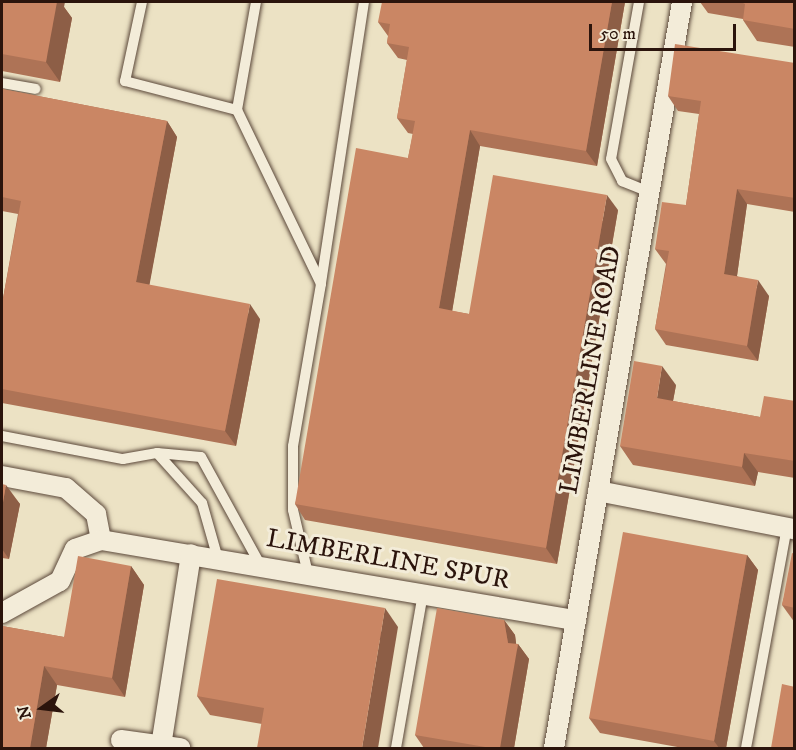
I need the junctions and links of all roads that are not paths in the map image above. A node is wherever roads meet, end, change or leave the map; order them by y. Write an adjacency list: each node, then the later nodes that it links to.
1 (142, 2): 8 (lane)
2 (256, 2): 8 (lane)
3 (364, 2): 10 (lane)
4 (639, 2): 9 (lane)
5 (682, 2): 9 (street, LIMBERLINE ROAD)
6 (2, 83): 7 (lane)
7 (35, 89)
8 (237, 110): 10 (lane)
9 (650, 192): 14 (street, LIMBERLINE ROAD)
10 (321, 284): 20 (lane)
11 (2, 436): 12 (lane)
12 (157, 453): 18 (lane); 19 (lane)
13 (2, 476): 16 (street)
14 (598, 491): 15 (street); 23 (street, LIMBERLINE ROAD)
15 (791, 528): 28 (lane)
16 (101, 540): 17 (street, LIMBERLINE SPUR); 22 (street)
17 (191, 554): 18 (street, LIMBERLINE SPUR); 25 (street)
18 (218, 559): 19 (street, LIMBERLINE SPUR)
19 (261, 566): 20 (street, LIMBERLINE SPUR)
20 (308, 574): 21 (street, LIMBERLINE SPUR)
21 (423, 594): 23 (street, LIMBERLINE SPUR); 26 (lane)
22 (2, 613)
23 (576, 620): 27 (street, LIMBERLINE ROAD)
24 (121, 740): 25 (street)
25 (170, 747)
26 (396, 748)
27 (554, 748)
28 (746, 748)

